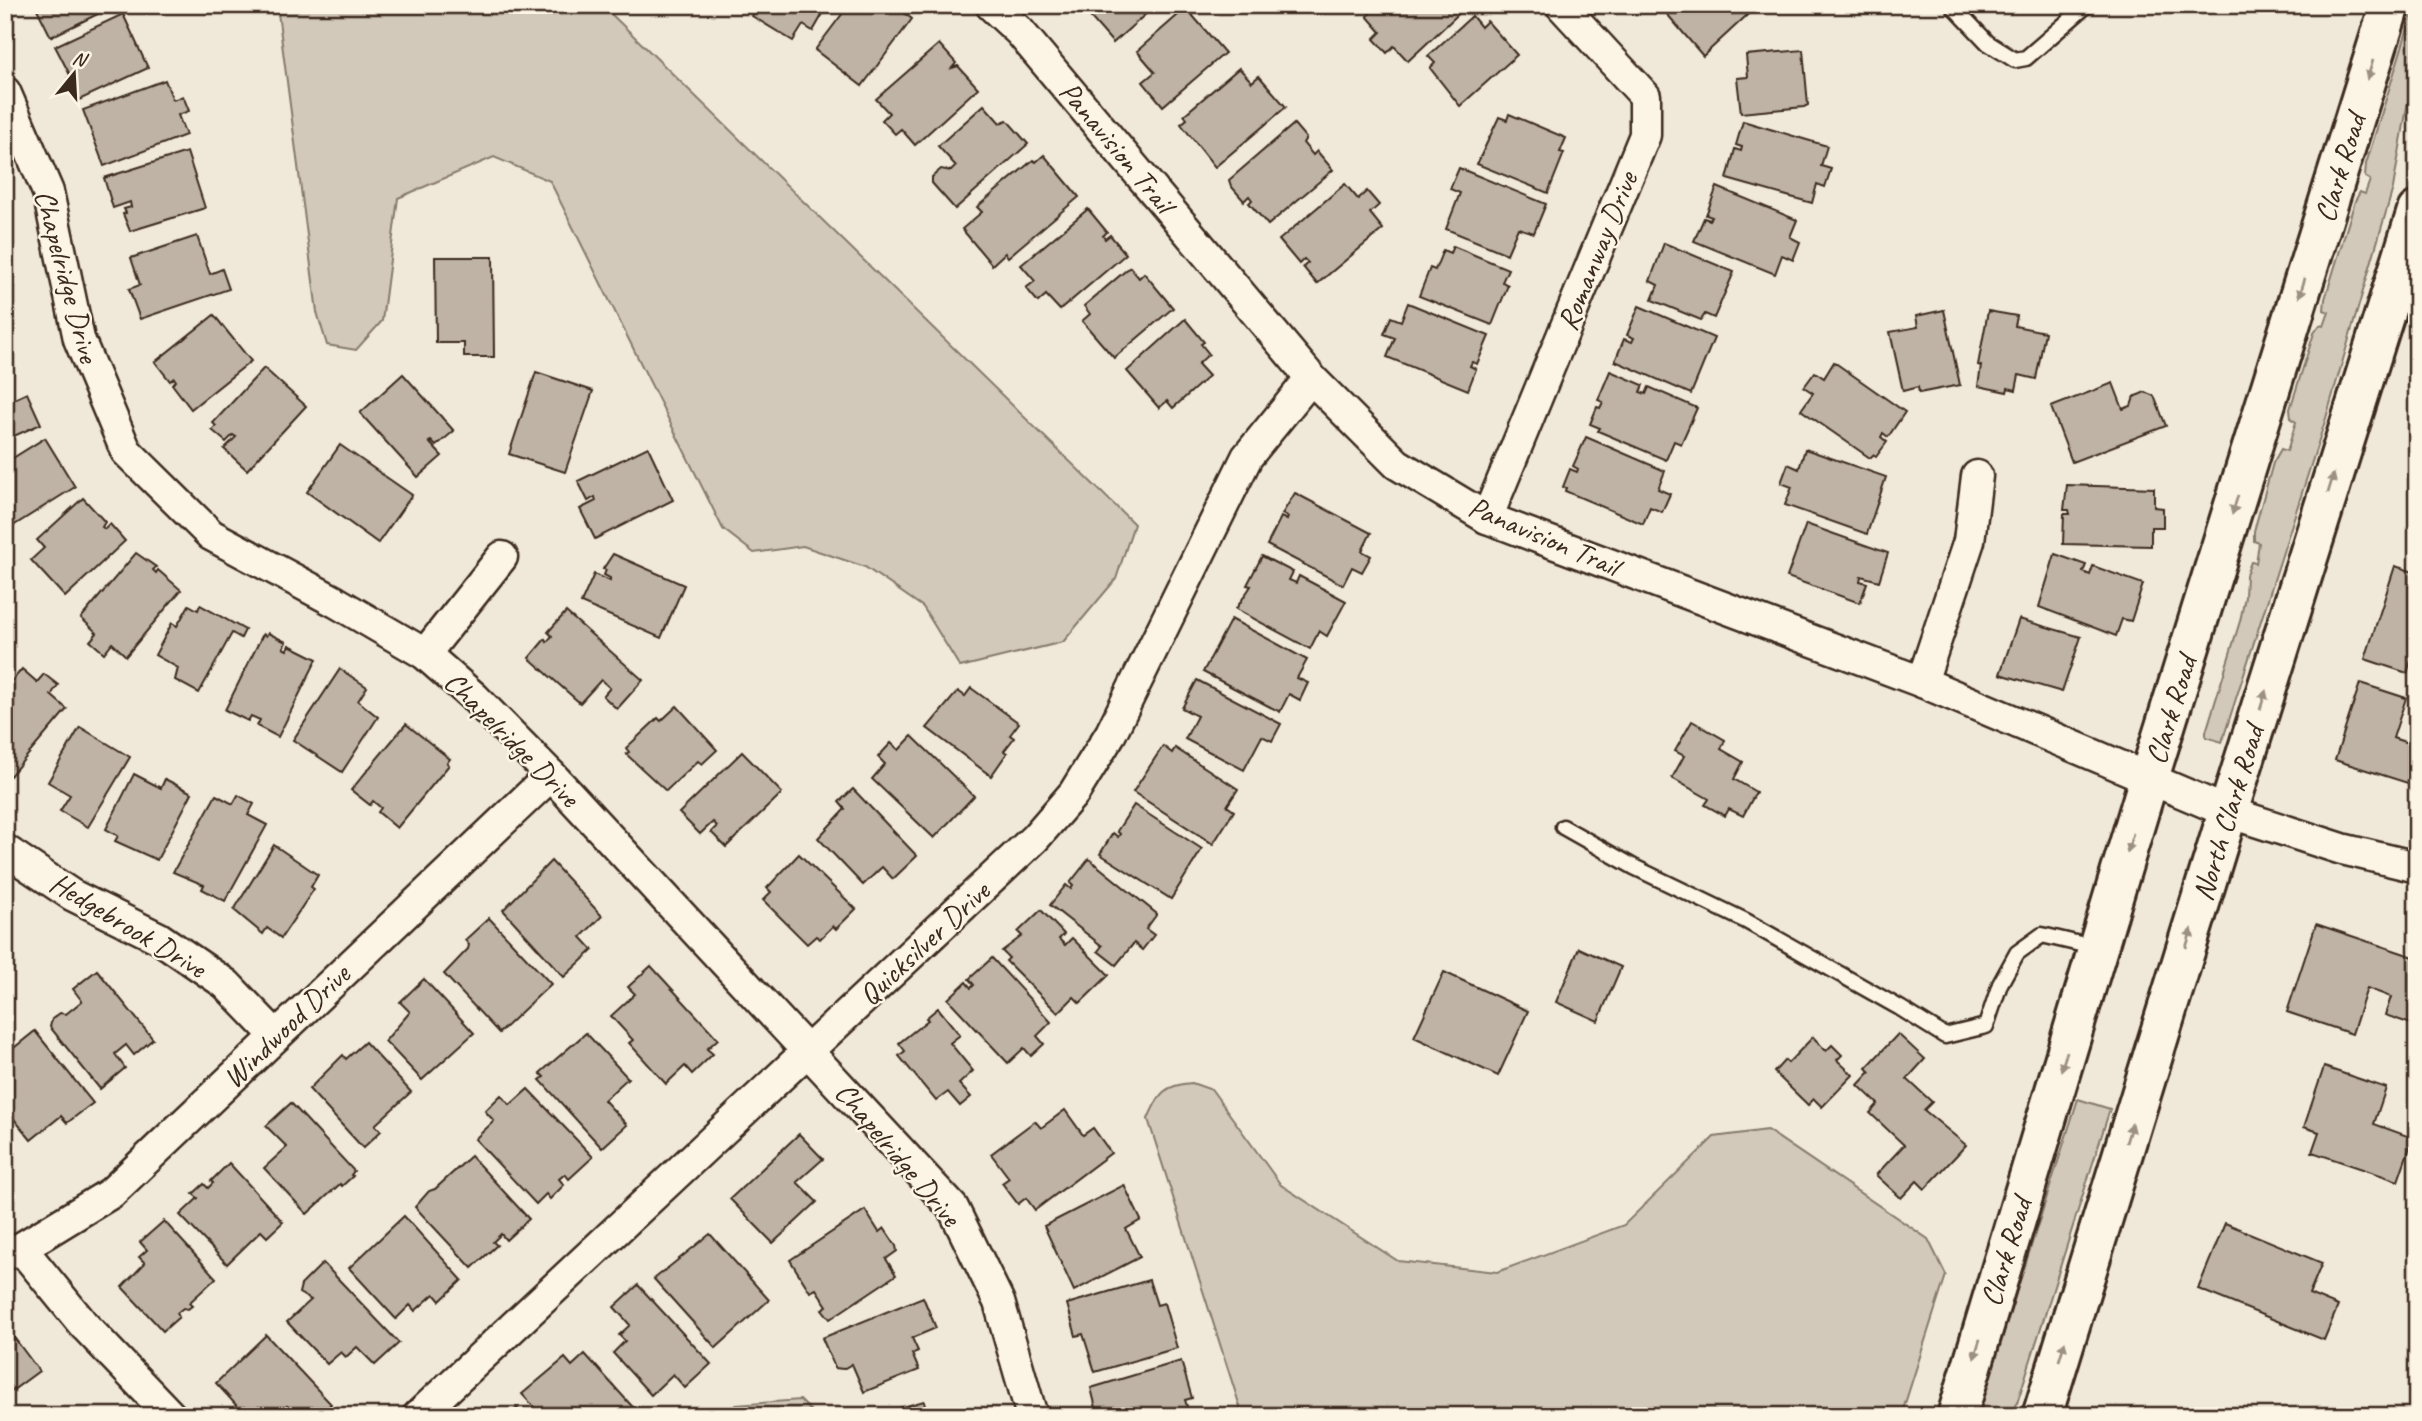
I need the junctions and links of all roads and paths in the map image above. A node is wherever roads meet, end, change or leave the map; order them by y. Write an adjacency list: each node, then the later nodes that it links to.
1 (991, 5): 8 (street, Panavision Trail)
2 (1561, 5): 10 (street, Romanway Drive)
3 (1952, 5): 4 (lane)
4 (2087, 5)
5 (2390, 5): 15 (main road, Clark Road, one-way to 15)
6 (5, 92): 12 (street, Chapelridge Drive)
7 (2417, 211): 16 (main road, North Clark Road, one-way to 7)
8 (1311, 378): 10 (street, Panavision Trail); 22 (street, Quicksilver Drive)
9 (1977, 476): 13 (street)
10 (1487, 518): 13 (street, Panavision Trail)
11 (502, 557): 12 (street)
12 (425, 654): 14 (street, Chapelridge Drive)
13 (1922, 682): 15 (street, Panavision Trail)
14 (551, 775): 21 (street, Windwood Drive); 22 (street, Chapelridge Drive)
15 (2150, 778): 16 (street, Panavision Trail); 20 (main road, Clark Road, one-way to 20)
16 (2228, 812): 19 (street, Panavision Trail); 28 (main road, North Clark Road, one-way to 16)
17 (1563, 827): 20 (lane)
18 (5, 850): 21 (street, Hedgebrook Drive)
19 (2417, 867)
20 (2097, 948): 27 (main road, Clark Road, one-way to 27)
21 (276, 1036): 23 (street, Windwood Drive)
22 (809, 1051): 25 (street, Quicksilver Drive); 26 (street, Chapelridge Drive)
23 (13, 1252): 24 (street)
24 (171, 1416)
25 (418, 1416)
26 (1032, 1416)
27 (1957, 1416)
28 (2042, 1416)

